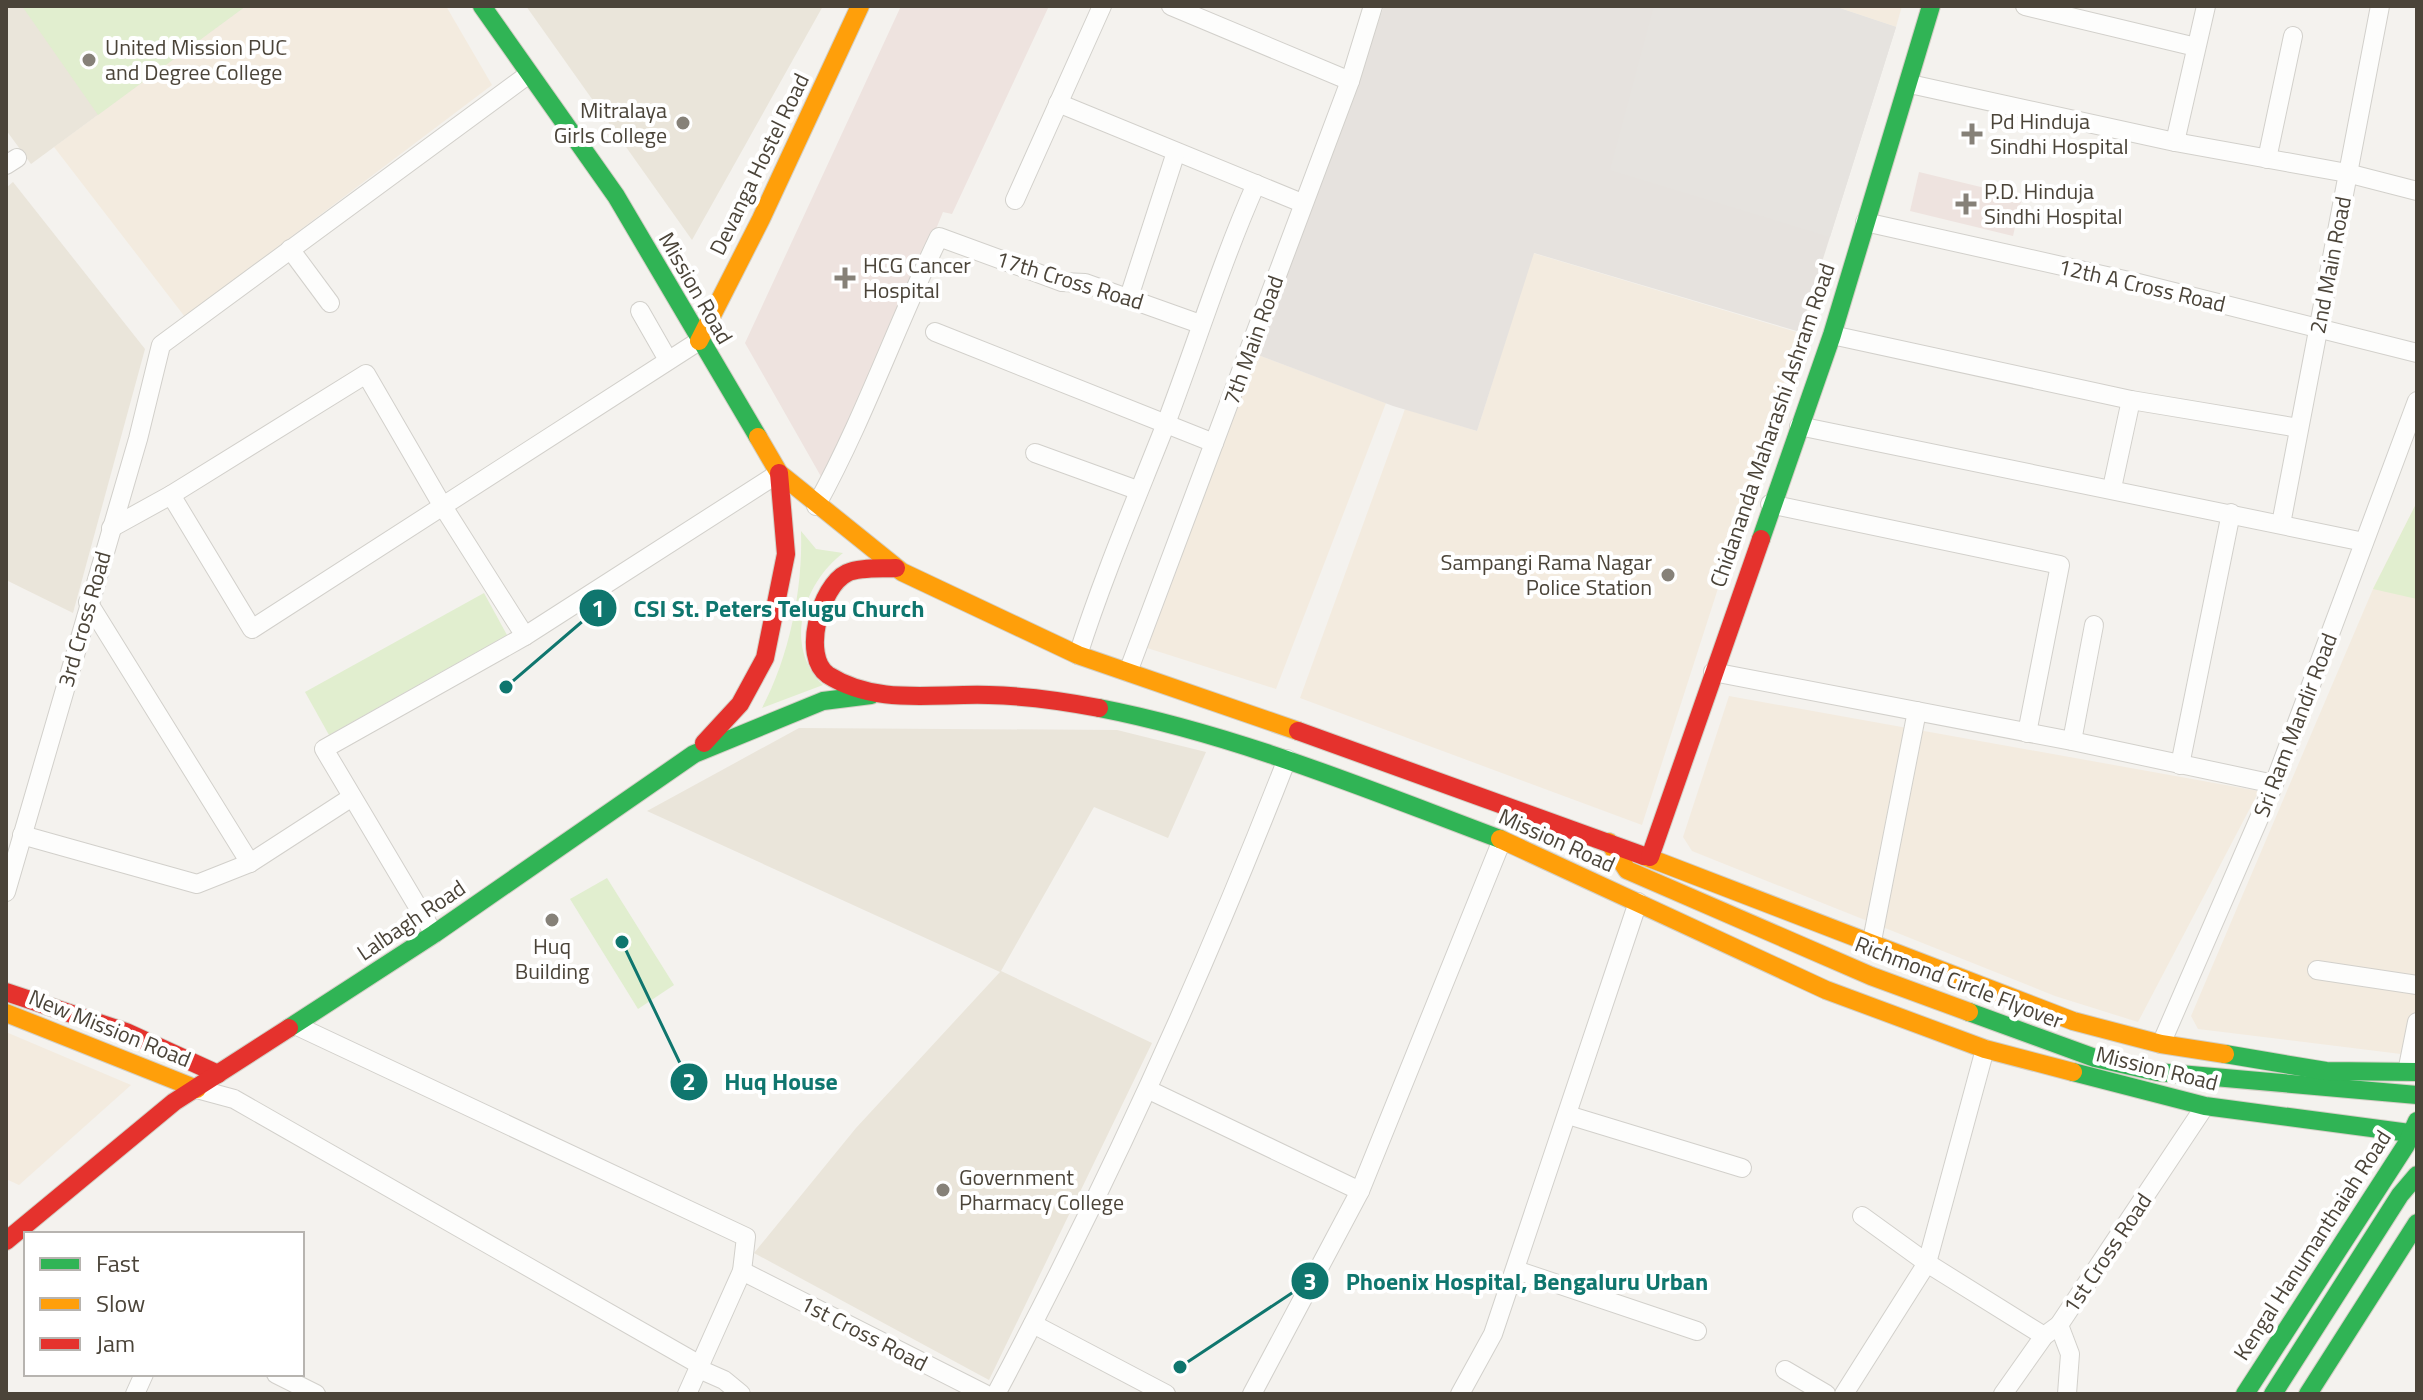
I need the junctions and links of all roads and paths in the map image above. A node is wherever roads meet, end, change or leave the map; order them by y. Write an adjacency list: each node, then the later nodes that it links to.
1 (482, 6): 12 (main road, Mission Road)
2 (860, 6): 33 (main road, Devanga Hostel Road)
3 (1102, 6): 15 (street)
4 (1171, 6): 13 (street)
5 (1373, 6): 13 (street, 7th Main Road)
6 (1931, 6): 14 (main road, Chidananda Maharashi Ashram Road)
7 (2025, 6): 11 (street)
8 (2206, 6): 11 (street)
9 (2380, 6): 19 (street, 2nd Main Road)
10 (2293, 36): 18 (street)
11 (2196, 47): 16 (street)
12 (529, 74): 25 (street); 33 (main road, Mission Road)
13 (1350, 81): 23 (street, 7th Main Road)
14 (1910, 84): 16 (street); 24 (main road, Chidananda Maharashi Ashram Road)
15 (1058, 103): 17 (street); 22 (street)
16 (2175, 142): 18 (street)
17 (1176, 152): 20 (street); 26 (street)
18 (2267, 159): 19 (street)
19 (2347, 173): 21 (street); 30 (street, 2nd Main Road)
20 (1256, 184): 23 (street); 29 (street)
21 (2417, 191)
22 (1015, 200)
23 (1302, 203): 41 (street, 7th Main Road)
24 (1865, 222): 30 (street, 12th A Cross Road); 32 (main road, Chidananda Maharashi Ashram Road)
25 (290, 249): 27 (street); 52 (street, 3rd Cross Road)
26 (1129, 297): 29 (street, 17th Cross Road); 49 (street, 17th Cross Road)
27 (330, 303)
28 (640, 311): 35 (street)
29 (1200, 324): 38 (street)
30 (2318, 328): 34 (street, 12th A Cross Road); 40 (street, 2nd Main Road)
31 (935, 332): 38 (street)
32 (1832, 335): 36 (street); 39 (main road, Chidananda Maharashi Ashram Road)
33 (699, 341): 35 (street); 43 (main road, Mission Road)
34 (2417, 353)
35 (668, 360): 48 (street)
36 (2131, 400): 40 (street); 44 (street)
37 (2417, 401): 53 (street, Sri Ram Mandir Road)
38 (1165, 425): 41 (street); 45 (street)
39 (1799, 426): 44 (street); 47 (main road, Chidananda Maharashi Ashram Road)
40 (2299, 428): 51 (street, 2nd Main Road)
41 (1214, 443): 59 (street, 7th Main Road)
42 (1035, 453): 45 (street)
43 (779, 473): 49 (main road, Mission Road); 57 (street); 65 (main road)
44 (2112, 488): 50 (street)
45 (1137, 490): 58 (street)
46 (171, 495): 48 (street); 48 (street); 52 (street)
47 (1770, 504): 60 (main road, Chidananda Maharashi Ashram Road); 63 (street)
48 (442, 505): 57 (street)
49 (816, 506): 54 (main road, Mission Road)
50 (2231, 513): 51 (street); 67 (street)
51 (2281, 524): 53 (street)
52 (111, 528): 55 (street, 3rd Cross Road)
53 (2364, 542): 68 (street, Sri Ram Mandir Road)
54 (896, 568): 58 (main road, Mission Road); 61 (main road, Mission Road)
55 (88, 602): 70 (street, 3rd Cross Road); 74 (street)
56 (2094, 625): 64 (street)
57 (525, 636): 69 (street)
58 (1078, 655): 59 (main road, Mission Road)
59 (1128, 672): 72 (main road, Mission Road)
60 (1713, 672): 62 (street); 73 (main road, Chidananda Maharashi Ashram Road)
61 (871, 695): 65 (main road, Lalbagh Road); 66 (main road, Mission Road)
62 (1917, 711): 63 (street); 78 (street)
63 (2027, 733): 64 (street)
64 (2072, 741): 67 (street)
65 (694, 754): 77 (main road, Lalbagh Road)
66 (1287, 759): 71 (main road, Mission Road); 90 (street)
67 (2180, 765): 68 (street)
68 (2274, 784): 85 (street, Sri Ram Mandir Road)
69 (352, 797): 74 (street); 77 (street)
70 (22, 835): 74 (street); 75 (street, 3rd Cross Road)
71 (1502, 840): 76 (main road, Mission Road); 97 (street)
72 (1609, 842): 73 (main road, Mission Road); 91 (main road, Richmond Circle Flyover)
73 (1650, 857): 78 (main road, Mission Road)
74 (250, 863)
75 (6, 892)
76 (1638, 902): 86 (main road, Mission Road); 93 (street)
77 (434, 934): 84 (main road, Lalbagh Road)
78 (1871, 946): 85 (main road, Mission Road)
79 (2317, 970): 80 (street)
80 (2417, 985)
81 (6, 992): 88 (main road)
82 (6, 1013): 89 (main road, New Mission Road)
83 (2417, 1022): 87 (street)
84 (295, 1025): 88 (main road, Lalbagh Road); 104 (street)
85 (2161, 1044): 87 (main road, Mission Road)
86 (1985, 1049): 92 (main road, Mission Road); 102 (street)
87 (2412, 1072)
88 (218, 1074): 89 (main road, Lalbagh Road)
89 (197, 1089): 101 (main road, Lalbagh Road); 108 (street)
90 (1149, 1090): 97 (street); 105 (street)
91 (2417, 1095)
92 (2205, 1106): 94 (main road, Mission Road); 107 (street, 1st Cross Road)
93 (1568, 1115): 95 (street); 103 (street)
94 (2415, 1129): 123 (main road, Kengal Hanumanthaiah Road)
95 (1742, 1168)
96 (2417, 1175): 124 (main road)
97 (1360, 1191): 117 (street)
98 (2417, 1198): 125 (main road)
99 (1862, 1216): 102 (street)
100 (2417, 1223): 126 (main road)
101 (7, 1240)
102 (1927, 1263): 107 (street); 120 (street)
103 (1516, 1270): 106 (street); 118 (street)
104 (742, 1271): 108 (street); 114 (street, 1st Cross Road)
105 (1033, 1324): 115 (street); 116 (street)
106 (1697, 1331)
107 (2051, 1331): 121 (street, 1st Cross Road); 122 (street)
108 (699, 1367): 112 (street); 113 (street)
109 (1785, 1370): 119 (street)
110 (283, 1383): 111 (street)
111 (316, 1394)
112 (687, 1394)
113 (741, 1394)
114 (985, 1394)
115 (996, 1394)
116 (1166, 1394)
117 (1252, 1394)
118 (1460, 1394)
119 (1826, 1394)
120 (1844, 1394)
121 (2003, 1394)
122 (2067, 1394)
123 (2245, 1394)
124 (2273, 1394)
125 (2289, 1394)
126 (2308, 1394)

